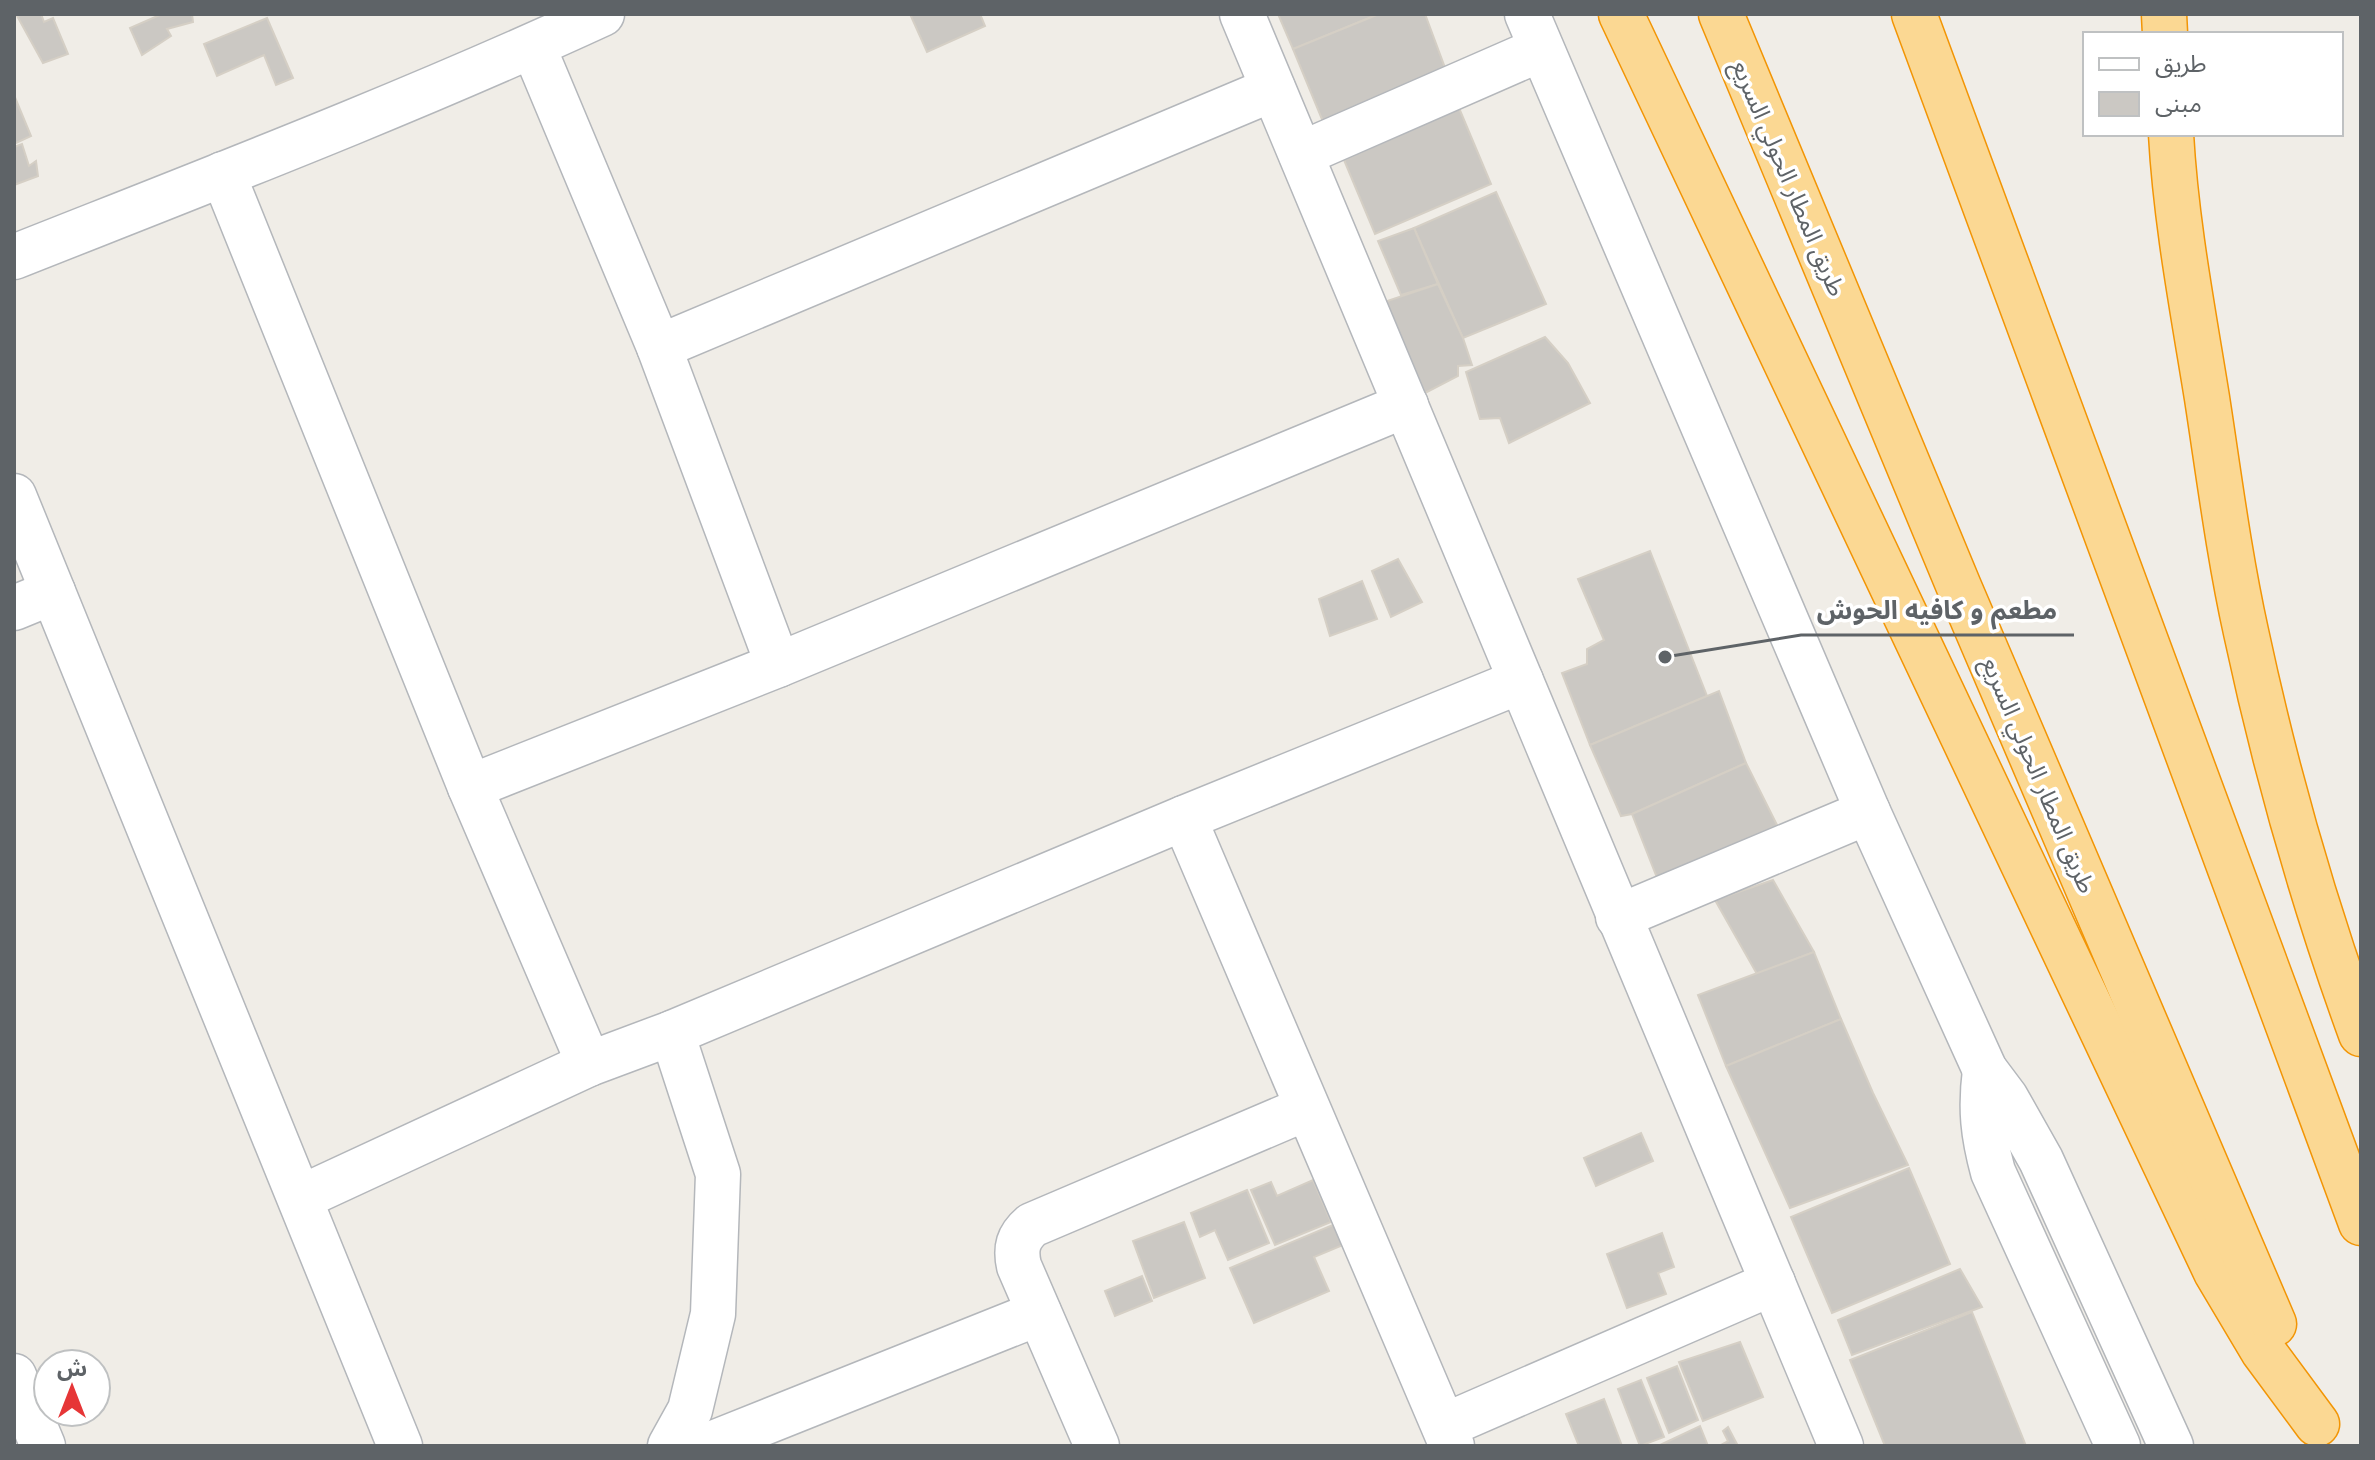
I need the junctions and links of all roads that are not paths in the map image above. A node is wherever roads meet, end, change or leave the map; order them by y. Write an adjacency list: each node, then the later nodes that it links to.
1 (602, 14): 7 (street)
2 (1242, 14): 8 (street)
3 (1621, 14): 33 (highway)
4 (1721, 14): 33 (highway, طريق المطار الحولي السريع)
5 (1914, 14): 29 (highway)
6 (1534, 31): 10 (street); 20 (street)
7 (533, 46): 11 (street); 13 (street)
8 (1273, 89): 10 (street); 13 (street)
9 (2171, 136): 24 (highway)
10 (1301, 154): 14 (street)
11 (223, 174): 12 (street); 19 (street)
12 (14, 257)
13 (659, 347): 17 (street)
14 (1406, 405): 17 (street); 18 (street)
15 (14, 496): 16 (street)
16 (34, 600): 28 (street)
17 (778, 665): 19 (street)
18 (1521, 681): 21 (street); 22 (street)
19 (470, 787): 25 (street)
20 (1868, 812): 22 (street); 26 (street)
21 (1184, 818): 23 (street); 27 (street)
22 (1618, 917): 30 (street)
23 (672, 1033): 25 (street); 37 (street)
24 (2361, 1034)
25 (589, 1064): 28 (street)
26 (1985, 1070): 41 (street); 42 (street)
27 (1307, 1108): 31 (street); 34 (street)
28 (300, 1198): 36 (street)
29 (2361, 1223)
30 (1773, 1283): 34 (street); 40 (street)
31 (1039, 1313): 38 (street); 39 (street)
32 (14, 1376): 35 (street)
33 (2322, 1435)
34 (1448, 1436)
35 (43, 1446)
36 (400, 1446)
37 (670, 1446)
38 (706, 1446)
39 (1097, 1446)
40 (1841, 1446)
41 (2118, 1446)
42 (2171, 1446)

